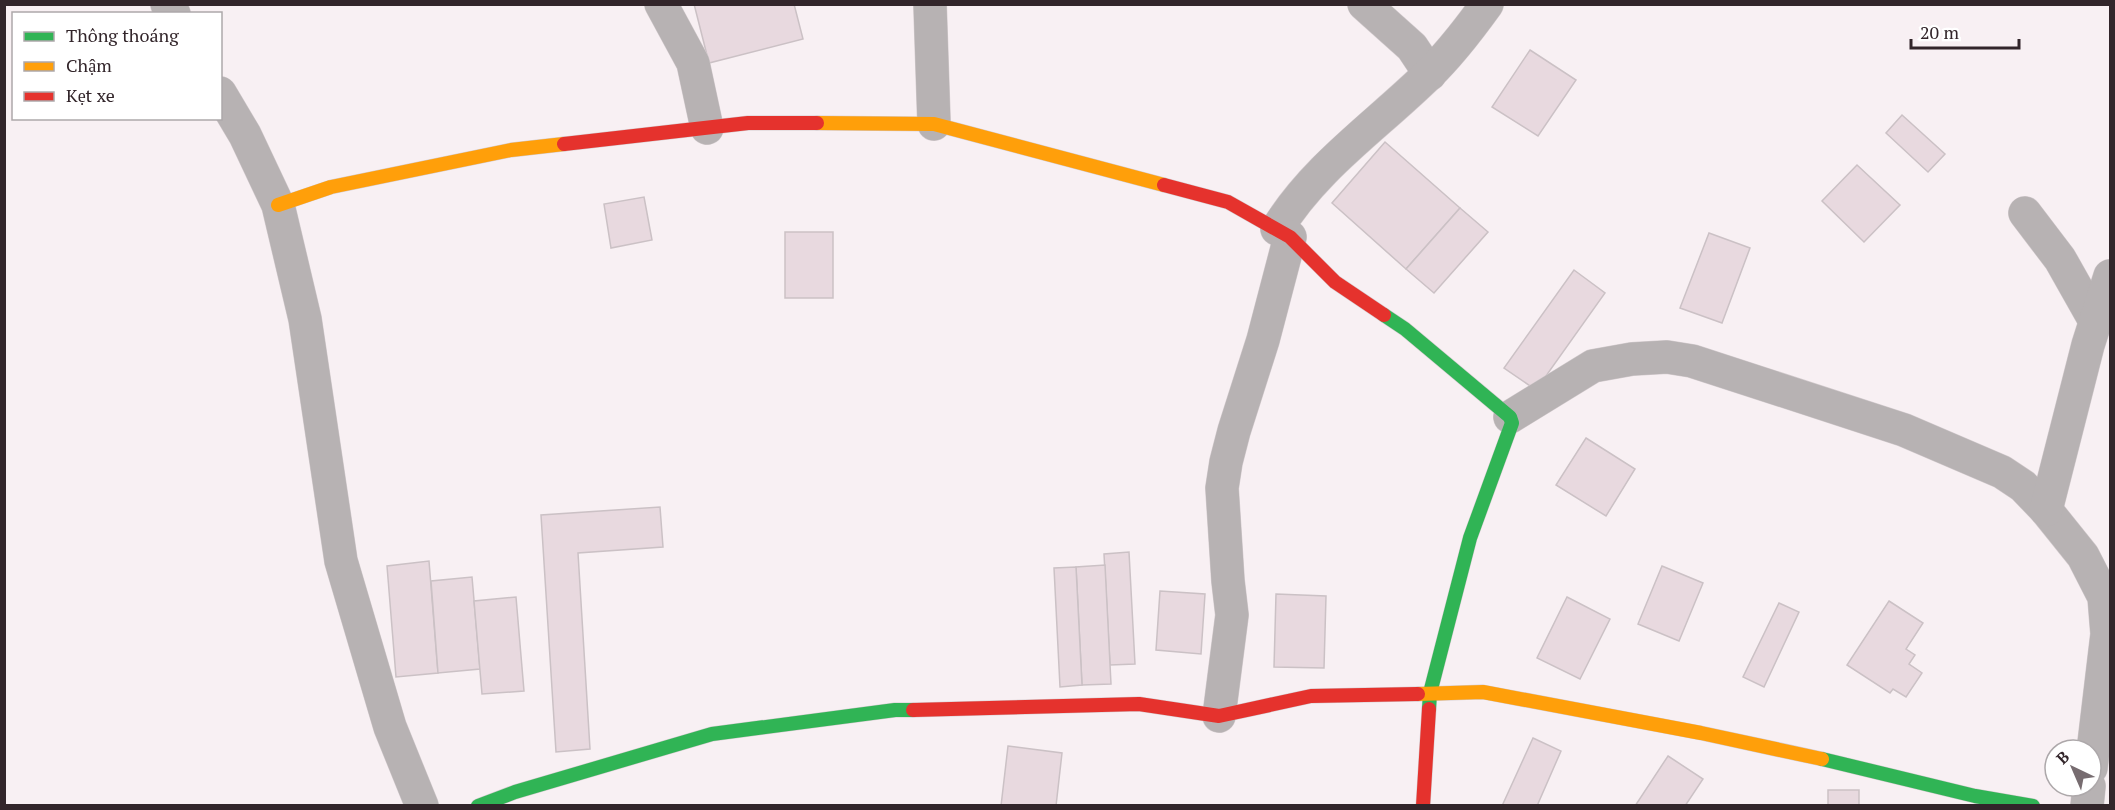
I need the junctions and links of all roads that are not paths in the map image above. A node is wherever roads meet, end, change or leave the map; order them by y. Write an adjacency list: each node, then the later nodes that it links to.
1 (661, 4): 8 (street)
2 (930, 4): 7 (street)
3 (1364, 4): 5 (street)
4 (1487, 4): 5 (street)
5 (1430, 74): 11 (street)
6 (222, 96): 9 (street)
7 (934, 123): 8 (street); 11 (street)
8 (707, 128): 9 (street)
9 (278, 205): 19 (street)
10 (2025, 213): 13 (street)
11 (1283, 233): 14 (street); 17 (street)
12 (2110, 276): 13 (street)
13 (2095, 321): 15 (street)
14 (1510, 417): 15 (street); 16 (street)
15 (2046, 510): 18 (street)
16 (1430, 693): 17 (street); 21 (street); 22 (street)
17 (1219, 716): 20 (street)
18 (2095, 738)
19 (422, 806)
20 (478, 806)
21 (1423, 806)
22 (2033, 806)

